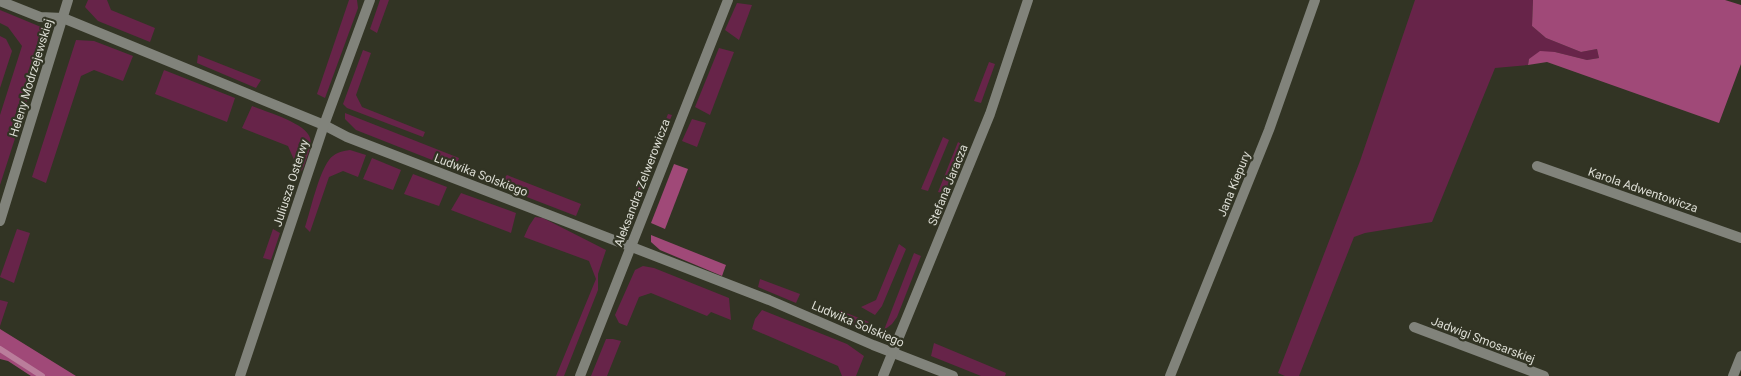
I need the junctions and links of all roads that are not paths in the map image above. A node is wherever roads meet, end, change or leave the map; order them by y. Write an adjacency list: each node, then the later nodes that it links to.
1 (0, 0): 7 (street, Ludwika Solskiego)
2 (68, 0): 7 (street, Heleny Modrzejewskiej)
3 (370, 0): 8 (street, Juliusza Osterwy)
4 (728, 0): 12 (street, Aleksandra Zelwerowicza)
5 (1028, 0): 14 (street, Stefana Jaracza)
6 (1315, 0): 20 (street, Jana Kiepury)
7 (63, 18): 8 (street, Ludwika Solskiego); 10 (street, Heleny Modrzejewskiej)
8 (324, 125): 12 (street, Ludwika Solskiego); 16 (street, Juliusza Osterwy)
9 (1537, 166): 11 (street, Karola Adwentowicza)
10 (0, 221)
11 (1741, 238)
12 (631, 246): 14 (street, Ludwika Solskiego); 17 (street, Aleksandra Zelwerowicza)
13 (1414, 327): 21 (street, Jadwigi Smosarskiej)
14 (893, 352): 18 (street, Stefana Jaracza); 19 (street, Ludwika Solskiego)
15 (1741, 356): 22 (street)
16 (240, 376)
17 (580, 376)
18 (883, 376)
19 (953, 376)
20 (1170, 376)
21 (1544, 376)
22 (1733, 376)

